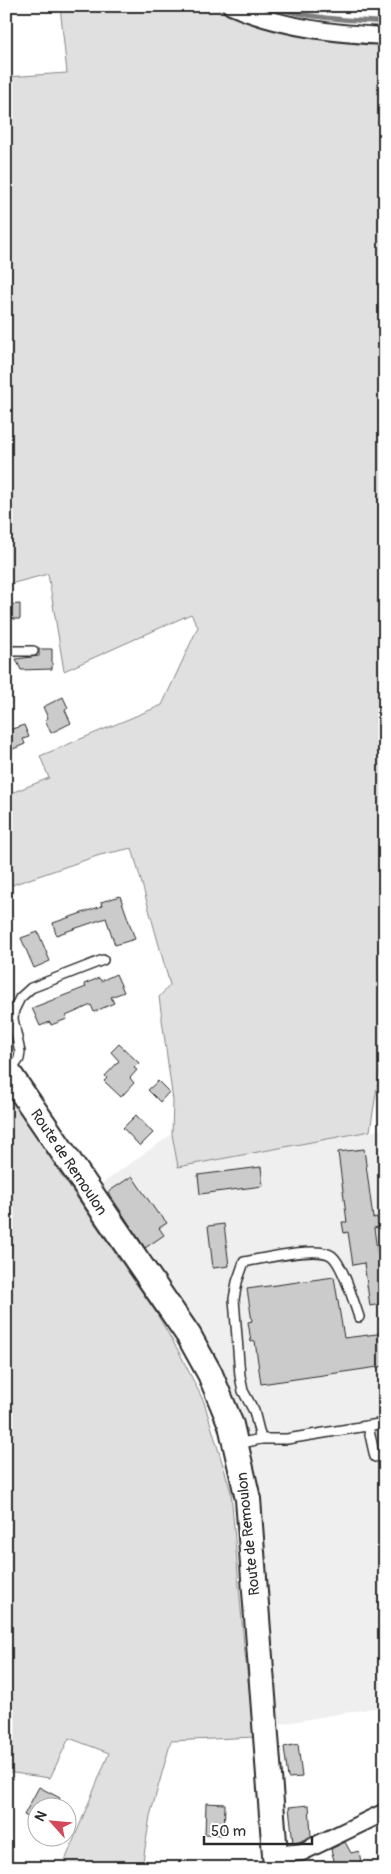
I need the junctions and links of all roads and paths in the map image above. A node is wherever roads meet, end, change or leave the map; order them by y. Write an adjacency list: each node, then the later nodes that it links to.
1 (231, 6): 2 (street)
2 (385, 36)
3 (6, 651): 4 (lane)
4 (33, 651)
5 (103, 960): 6 (lane)
6 (8, 1071): 11 (main road, Route de Remoulon)
7 (359, 1317): 10 (lane)
8 (385, 1424): 9 (lane)
9 (368, 1426): 10 (lane); 12 (lane)
10 (261, 1439): 11 (lane)
11 (236, 1444): 14 (main road, Route de Remoulon)
12 (375, 1457)
13 (385, 1812): 14 (street)
14 (276, 1861)

